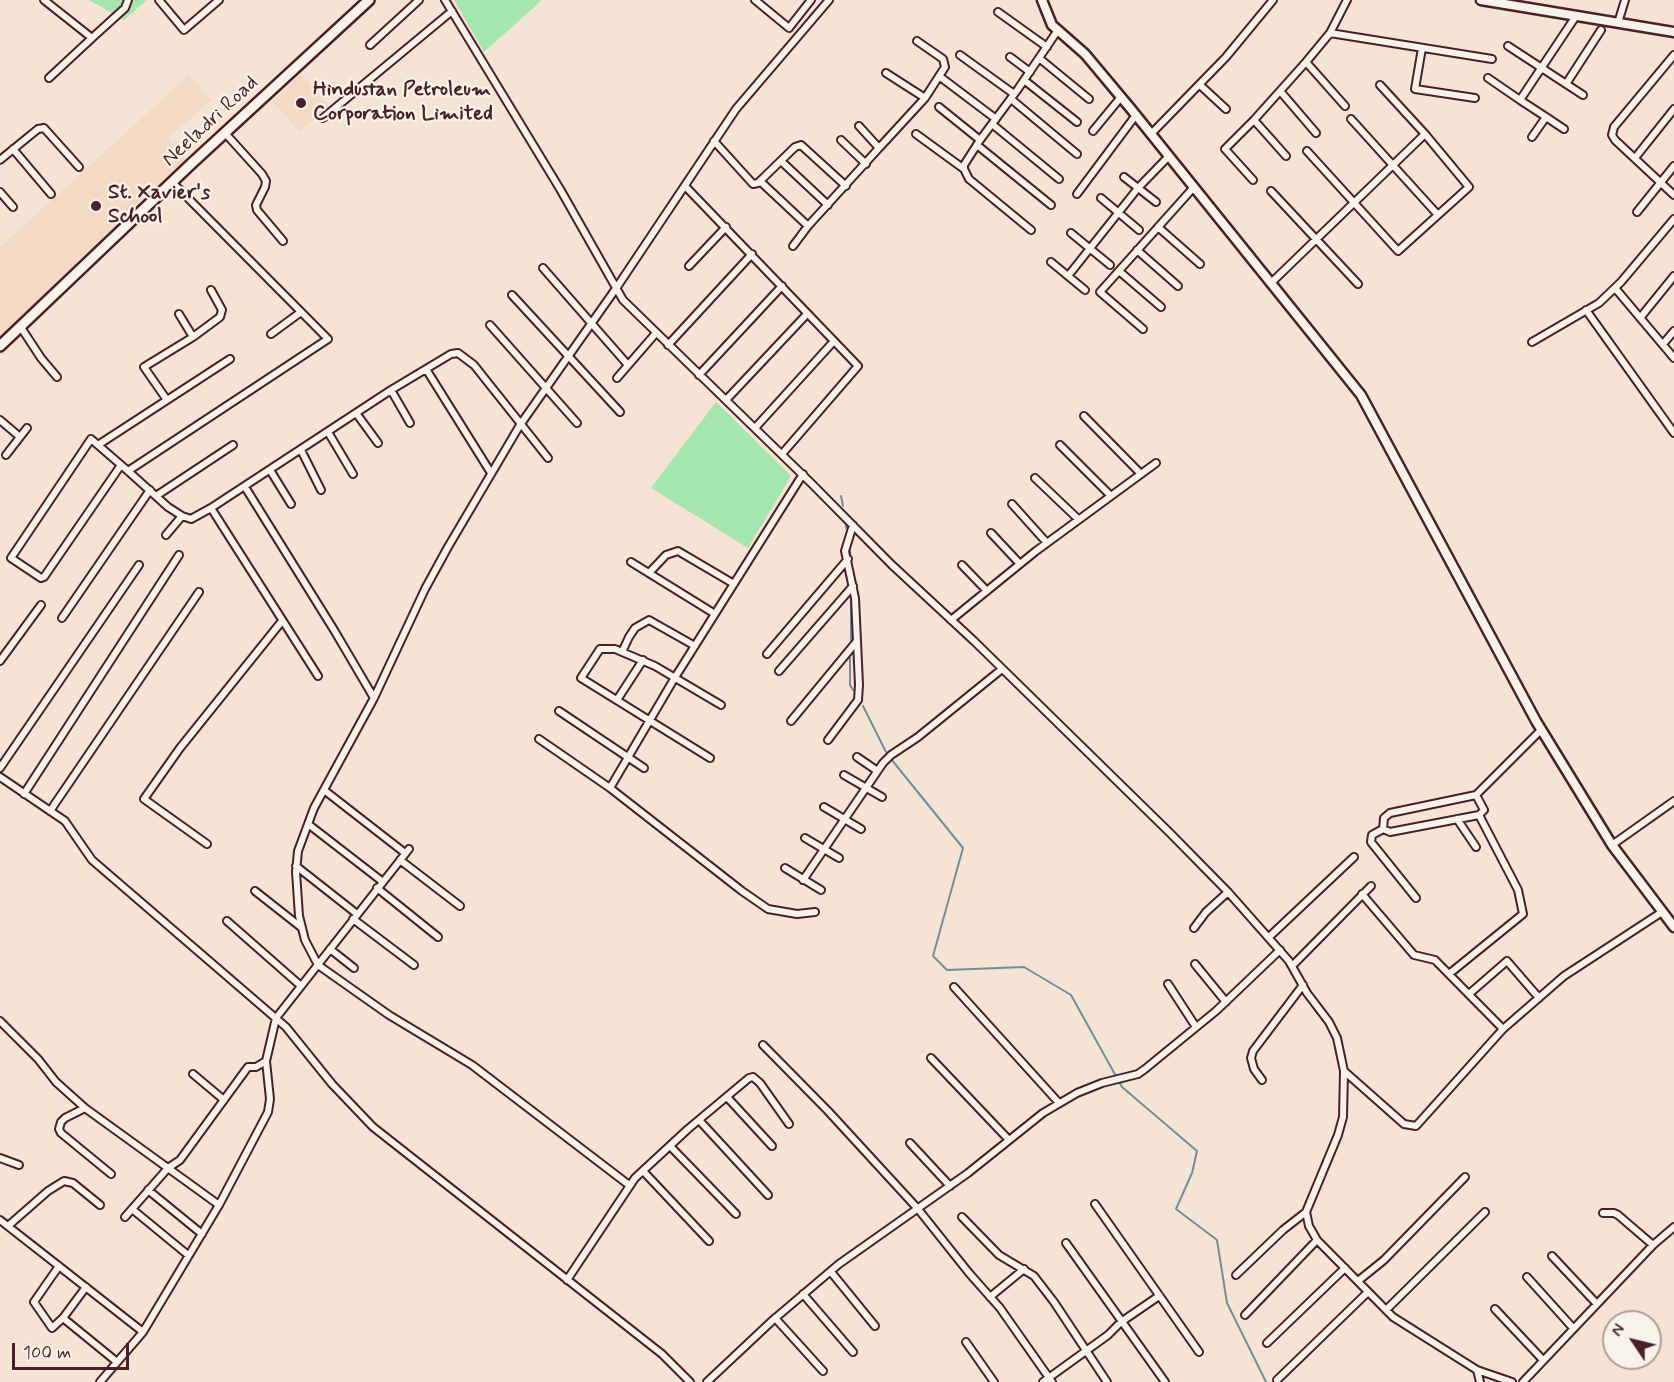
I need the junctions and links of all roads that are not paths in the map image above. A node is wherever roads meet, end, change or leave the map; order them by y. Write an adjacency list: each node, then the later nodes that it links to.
1 (44, 0): 24 (street)
2 (128, 0): 24 (street)
3 (159, 0): 4 (street)
4 (219, 0)
5 (369, 0): 68 (main road, Neeladri Road)
6 (419, 0): 26 (street)
7 (445, 0): 16 (street)
8 (755, 0): 9 (street)
9 (811, 0)
10 (829, 0): 75 (street)
11 (1041, 0): 20 (street)
12 (1273, 0): 44 (street)
13 (1347, 0): 23 (street)
14 (1481, 0): 18 (street)
15 (1625, 0): 19 (street)
16 (452, 11): 60 (street); 140 (street)
17 (998, 12): 27 (street)
18 (1576, 16): 19 (street); 36 (street)
19 (1618, 23): 22 (street)
20 (1058, 30): 27 (street); 49 (street)
21 (1601, 30): 43 (street)
22 (1674, 32)
23 (1330, 33): 29 (street); 35 (street)
24 (92, 38): 40 (street)
25 (917, 40): 39 (street)
26 (370, 45)
27 (1047, 46): 33 (street)
28 (1508, 46): 36 (street)
29 (1422, 48): 34 (street); 51 (street)
30 (960, 55): 48 (street)
31 (1674, 55): 83 (street)
32 (1010, 57): 37 (street)
33 (1039, 58): 37 (street); 52 (street)
34 (1492, 59)
35 (1306, 63): 46 (street); 54 (street)
36 (1542, 67): 43 (street); 53 (street)
37 (1030, 72): 42 (street)
38 (886, 74): 50 (street)
39 (939, 76): 50 (street); 63 (street)
40 (49, 78)
41 (1488, 78): 53 (street)
42 (1024, 80): 48 (street); 64 (street)
43 (1566, 84): 47 (street)
44 (1200, 85): 56 (street); 71 (street)
45 (1380, 85): 72 (street)
46 (1280, 91): 62 (street); 69 (street)
47 (1583, 95)
48 (1012, 97): 63 (street); 80 (street)
49 (1121, 97): 58 (street); 67 (street)
50 (925, 98): 77 (street)
51 (1475, 98)
52 (1089, 99)
53 (1520, 100): 59 (street)
54 (1345, 106)
55 (939, 107): 76 (street)
56 (1226, 109)
57 (1674, 109): 83 (street)
58 (1136, 115): 71 (street); 104 (street)
59 (1546, 117): 66 (street); 73 (street)
60 (323, 118)
61 (1351, 119): 87 (street)
62 (1254, 120): 82 (street); 93 (street)
63 (994, 122): 76 (street); 92 (street)
64 (1077, 122)
65 (859, 126): 77 (street)
66 (1564, 129)
67 (1093, 131)
68 (225, 133): 95 (main road, Neeladri Road); 123 (street)
69 (1316, 133)
70 (916, 134): 90 (street)
71 (1151, 134): 81 (street)
72 (1425, 134): 87 (street); 114 (street)
73 (1532, 137)
74 (841, 140): 86 (street)
75 (714, 141): 94 (street); 97 (street)
76 (978, 143): 90 (street); 110 (street)
77 (879, 148): 86 (street)
78 (14, 149): 84 (street); 89 (street); 103 (street)
79 (1307, 151): 108 (street)
80 (1077, 154)
81 (1169, 156): 99 (street); 100 (street)
82 (1286, 156)
83 (1635, 158): 96 (street)
84 (0, 160)
85 (781, 161): 94 (street); 98 (street); 109 (street)
86 (866, 164): 98 (street)
87 (1393, 165): 108 (street); 114 (street)
88 (1674, 166): 96 (street)
89 (79, 167)
90 (964, 170): 119 (street)
91 (1124, 177): 100 (street)
92 (1059, 179)
93 (1253, 180)
94 (760, 181): 116 (street)
95 (172, 182): 147 (street); 153 (main road, Neeladri Road)
96 (1661, 182): 105 (street); 113 (street)
97 (685, 186): 118 (street); 140 (street)
98 (846, 186): 109 (street)
99 (1194, 187): 117 (street); 136 (street)
100 (1138, 188): 107 (street); 112 (street)
101 (1271, 191): 122 (street)
102 (0, 192): 111 (street)
103 (51, 194)
104 (1077, 194)
105 (1674, 195)
106 (1101, 198): 112 (street)
107 (1156, 202)
108 (1355, 202): 114 (street); 122 (street)
109 (828, 205): 116 (street)
110 (1051, 205)
111 (13, 207)
112 (1117, 212): 120 (street); 125 (street)
113 (1637, 212)
114 (1438, 215)
115 (1674, 219): 141 (street)
116 (808, 226): 124 (street)
117 (1158, 226): 126 (street); 129 (street)
118 (726, 227): 127 (street); 131 (street)
119 (1031, 230)
120 (1138, 230)
121 (1071, 233): 125 (street)
122 (1316, 239): 136 (street); 137 (street)
123 (283, 241)
124 (793, 246)
125 (1090, 248): 130 (street); 134 (street)
126 (1137, 250): 133 (street); 139 (street)
127 (752, 254): 138 (street); 162 (street)
128 (1051, 261): 134 (street)
129 (1200, 264)
130 (1110, 265)
131 (689, 266)
132 (543, 268): 151 (street)
133 (1119, 271): 145 (street); 154 (street)
134 (1068, 276): 143 (street)
135 (1674, 276): 150 (street)
136 (1271, 283): 251 (street)
137 (1358, 284)
138 (782, 286): 149 (street); 169 (street)
139 (1178, 286)
140 (617, 287): 151 (street); 156 (street)
141 (1615, 288): 146 (street); 150 (street)
142 (211, 290): 158 (street)
143 (1085, 290)
144 (512, 295): 164 (street)
145 (1161, 307)
146 (1586, 310): 160 (street); 186 (street)
147 (301, 312): 157 (street); 199 (street)
148 (179, 314): 158 (street)
149 (807, 314): 159 (street); 175 (street)
150 (1640, 318): 161 (street)
151 (591, 324): 164 (street); 167 (street)
152 (490, 325): 172 (street)
153 (20, 326): 163 (main road, Neeladri Road); 170 (street)
154 (1143, 329)
155 (1674, 331): 161 (street)
156 (656, 333): 162 (street); 167 (street)
157 (271, 334)
158 (193, 337): 174 (street)
159 (834, 341): 184 (street); 193 (street)
160 (1532, 342)
161 (1663, 344): 165 (street)
162 (668, 345): 169 (street)
163 (0, 346)
164 (568, 357): 172 (street); 176 (street)
165 (1674, 358)
166 (230, 359): 174 (street)
167 (628, 365): 171 (street)
168 (426, 369): 173 (street); 182 (street); 200 (street)
169 (699, 375): 175 (street)
170 (57, 377)
171 (617, 378)
172 (545, 387): 181 (street); 182 (street)
173 (391, 390): 177 (street); 180 (street)
174 (167, 400): 189 (street)
175 (726, 400): 184 (street)
176 (620, 412)
177 (356, 413): 185 (street); 188 (street)
178 (1084, 416): 203 (street)
179 (0, 420): 187 (street)
180 (410, 423)
181 (577, 423)
182 (520, 425): 195 (street); 200 (street)
183 (27, 428): 187 (street)
184 (755, 428): 193 (street)
185 (328, 432): 192 (street); 201 (street)
186 (1674, 433)
187 (20, 437): 194 (street)
188 (378, 443)
189 (98, 445): 197 (street); 197 (street)
190 (1060, 445): 209 (street)
191 (233, 446): 208 (street)
192 (301, 450): 198 (street); 207 (street)
193 (782, 453): 202 (street)
194 (6, 455)
195 (548, 458)
196 (1156, 463): 203 (street)
197 (121, 465): 199 (street)
198 (270, 470): 205 (street); 210 (street)
199 (128, 471): 206 (street)
200 (491, 473): 245 (street)
201 (353, 474)
202 (802, 474): 215 (street); 226 (street)
203 (1141, 474): 209 (street)
204 (1035, 478): 214 (street)
205 (245, 487): 212 (street); 245 (street)
206 (150, 490): 208 (street); 232 (street)
207 (321, 490)
208 (156, 496): 213 (street)
209 (1111, 496): 214 (street)
210 (291, 504)
211 (1012, 504): 218 (street)
212 (211, 508): 213 (street); 234 (street)
213 (182, 516): 217 (street)
214 (1078, 519): 218 (street)
215 (853, 525): 220 (street); 233 (street)
216 (991, 533): 222 (street)
217 (166, 535)
218 (1047, 543): 222 (street)
219 (179, 555): 265 (street)
220 (848, 561): 227 (street); 238 (street)
221 (631, 562): 225 (street)
222 (1020, 564): 228 (street)
223 (139, 565): 257 (street)
224 (962, 565): 228 (street)
225 (649, 573): 226 (street); 231 (street)
226 (734, 584): 231 (street)
227 (853, 586): 235 (street); 242 (street)
228 (987, 591): 233 (street)
229 (199, 592): 270 (street)
230 (41, 605): 240 (street)
231 (715, 614): 236 (street)
232 (62, 618)
233 (951, 620): 241 (street)
234 (282, 621): 243 (street); 278 (street)
235 (857, 640): 250 (street); 253 (street)
236 (695, 646): 237 (street); 244 (street)
237 (622, 652): 239 (street); 246 (street)
238 (767, 654)
239 (643, 660): 244 (street); 246 (street)
240 (0, 661)
241 (1002, 669): 259 (street); 293 (street)
242 (779, 671)
243 (318, 676)
244 (674, 679): 247 (street); 249 (street)
245 (374, 698): 264 (street)
246 (617, 700): 249 (street)
247 (721, 705)
248 (559, 711): 255 (street)
249 (651, 721): 255 (street); 256 (street)
250 (791, 721)
251 (1541, 730): 266 (street); 279 (street)
252 (539, 739): 262 (street)
253 (828, 740)
254 (856, 757): 259 (street)
255 (629, 758): 258 (street); 262 (street)
256 (710, 758)
257 (0, 768)
258 (644, 768)
259 (876, 770): 263 (street)
260 (844, 775): 263 (street)
261 (0, 777): 265 (street)
262 (610, 788): 297 (street)
263 (864, 788): 267 (street); 272 (street)
264 (324, 790): 274 (street); 284 (street)
265 (24, 794): 270 (street)
266 (1476, 795): 271 (street); 276 (street)
267 (882, 797)
268 (1674, 801): 279 (street)
269 (824, 807): 272 (street)
270 (50, 811): 321 (street)
271 (1479, 815): 273 (street); 313 (street)
272 (843, 819): 275 (street); 281 (street)
273 (1457, 819): 276 (street); 280 (street)
274 (308, 824): 285 (street); 288 (street)
275 (861, 829)
276 (1383, 829): 295 (street)
277 (805, 838): 281 (street)
278 (207, 844)
279 (1612, 845): 298 (street)
280 (1476, 847)
281 (822, 849): 283 (street); 287 (street)
282 (1354, 857): 305 (street)
283 (839, 858)
284 (400, 860): 288 (street); 296 (street)
285 (296, 866): 299 (street); 302 (street)
286 (785, 868): 287 (street)
287 (803, 880): 291 (street)
288 (382, 882): 290 (street)
289 (1371, 886): 294 (street)
290 (377, 888): 299 (street); 304 (street)
291 (821, 890)
292 (255, 891): 302 (street)
293 (1228, 892): 303 (street); 305 (street)
294 (1362, 894): 311 (street); 313 (street)
295 (1416, 898)
296 (460, 906)
297 (815, 912)
298 (1662, 912): 301 (street); 319 (street)
299 (355, 916): 306 (street); 310 (street)
300 (227, 921): 315 (street)
301 (1674, 927)
302 (302, 928): 308 (street)
303 (1194, 928)
304 (438, 937)
305 (1269, 937): 307 (street)
306 (330, 949): 308 (street); 312 (street)
307 (1280, 950): 311 (street); 320 (street)
308 (318, 964): 315 (street); 347 (street)
309 (1195, 964): 320 (street)
310 (414, 965)
311 (1292, 966): 316 (street)
312 (354, 968)
313 (1449, 974): 318 (street)
314 (1168, 984): 323 (street)
315 (301, 986): 321 (street)
316 (1303, 986): 328 (street); 330 (street)
317 (954, 987): 333 (street)
318 (1469, 994): 319 (street); 324 (street)
319 (1539, 998): 324 (street)
320 (1226, 1002): 323 (street)
321 (276, 1018): 327 (street); 378 (street)
322 (0, 1021): 334 (street)
323 (1196, 1027): 333 (street)
324 (1503, 1029): 328 (street)
325 (763, 1045): 355 (street)
326 (931, 1059): 337 (street)
327 (266, 1062): 332 (street); 353 (street)
328 (1344, 1071): 356 (street)
329 (193, 1074): 332 (street)
330 (1262, 1080)
331 (727, 1097): 335 (street); 336 (street); 340 (street)
332 (224, 1100): 343 (street)
333 (1059, 1103): 337 (street)
334 (85, 1108): 343 (street); 345 (street)
335 (699, 1120): 339 (street); 350 (street)
336 (789, 1124)
337 (1009, 1140): 348 (street)
338 (910, 1143): 348 (street)
339 (670, 1146): 344 (street); 359 (street)
340 (772, 1146)
341 (0, 1158): 342 (street)
342 (19, 1164)
343 (168, 1168): 349 (street); 353 (street)
344 (643, 1171): 347 (street); 367 (street)
345 (111, 1174)
346 (1465, 1177): 379 (street)
347 (629, 1185): 378 (street)
348 (950, 1186): 355 (street)
349 (148, 1190): 354 (street); 365 (street)
350 (768, 1195)
351 (1095, 1204): 383 (street)
352 (100, 1205): 363 (street)
353 (219, 1205): 365 (street)
354 (132, 1209): 360 (street); 370 (street)
355 (918, 1209): 375 (street); 384 (street)
356 (1306, 1212): 366 (street); 376 (street)
357 (1485, 1212): 387 (street)
358 (1603, 1213): 369 (street)
359 (736, 1214)
360 (124, 1217)
361 (962, 1217): 374 (street)
362 (0, 1220): 363 (street)
363 (8, 1226): 372 (street)
364 (1674, 1227): 369 (street)
365 (202, 1234): 370 (street)
366 (1317, 1240): 373 (street); 388 (street)
367 (709, 1241)
368 (1066, 1243): 391 (street)
369 (1653, 1245): 385 (street)
370 (188, 1255): 394 (street)
371 (1552, 1256): 385 (street)
372 (59, 1266): 380 (street); 389 (street)
373 (1345, 1268): 379 (street); 396 (street)
374 (1024, 1269): 384 (street); 397 (street)
375 (831, 1272): 382 (street); 392 (street)
376 (1236, 1275)
377 (1527, 1277): 393 (street)
378 (567, 1280): 407 (street)
379 (1358, 1281): 381 (street)
380 (86, 1287): 389 (street); 394 (street)
381 (1368, 1292): 387 (street); 404 (street)
382 (803, 1294): 390 (street); 398 (street)
383 (1160, 1296): 391 (street); 399 (street)
384 (990, 1297): 405 (street)
385 (1596, 1303): 393 (street)
386 (1495, 1309): 400 (street)
387 (1386, 1310): 402 (street)
388 (1245, 1315)
389 (63, 1318): 401 (street)
390 (775, 1318): 403 (street); 408 (street)
391 (1121, 1322): 397 (street); 411 (street)
392 (876, 1326)
393 (1573, 1328): 400 (street)
394 (143, 1332): 401 (street)
395 (966, 1342): 409 (street)
396 (1268, 1343)
397 (1086, 1351): 405 (street); 410 (street)
398 (853, 1352)
399 (1199, 1352)
400 (1543, 1360): 414 (street)
401 (117, 1362): 406 (street)
402 (1477, 1370): 412 (street); 413 (street)
403 (823, 1371)
404 (1277, 1380)
405 (1048, 1381)
406 (100, 1382)
407 (690, 1382)
408 (707, 1382)
409 (994, 1382)
410 (1107, 1382)
411 (1165, 1382)
412 (1480, 1382)
413 (1512, 1382)
414 (1523, 1382)

